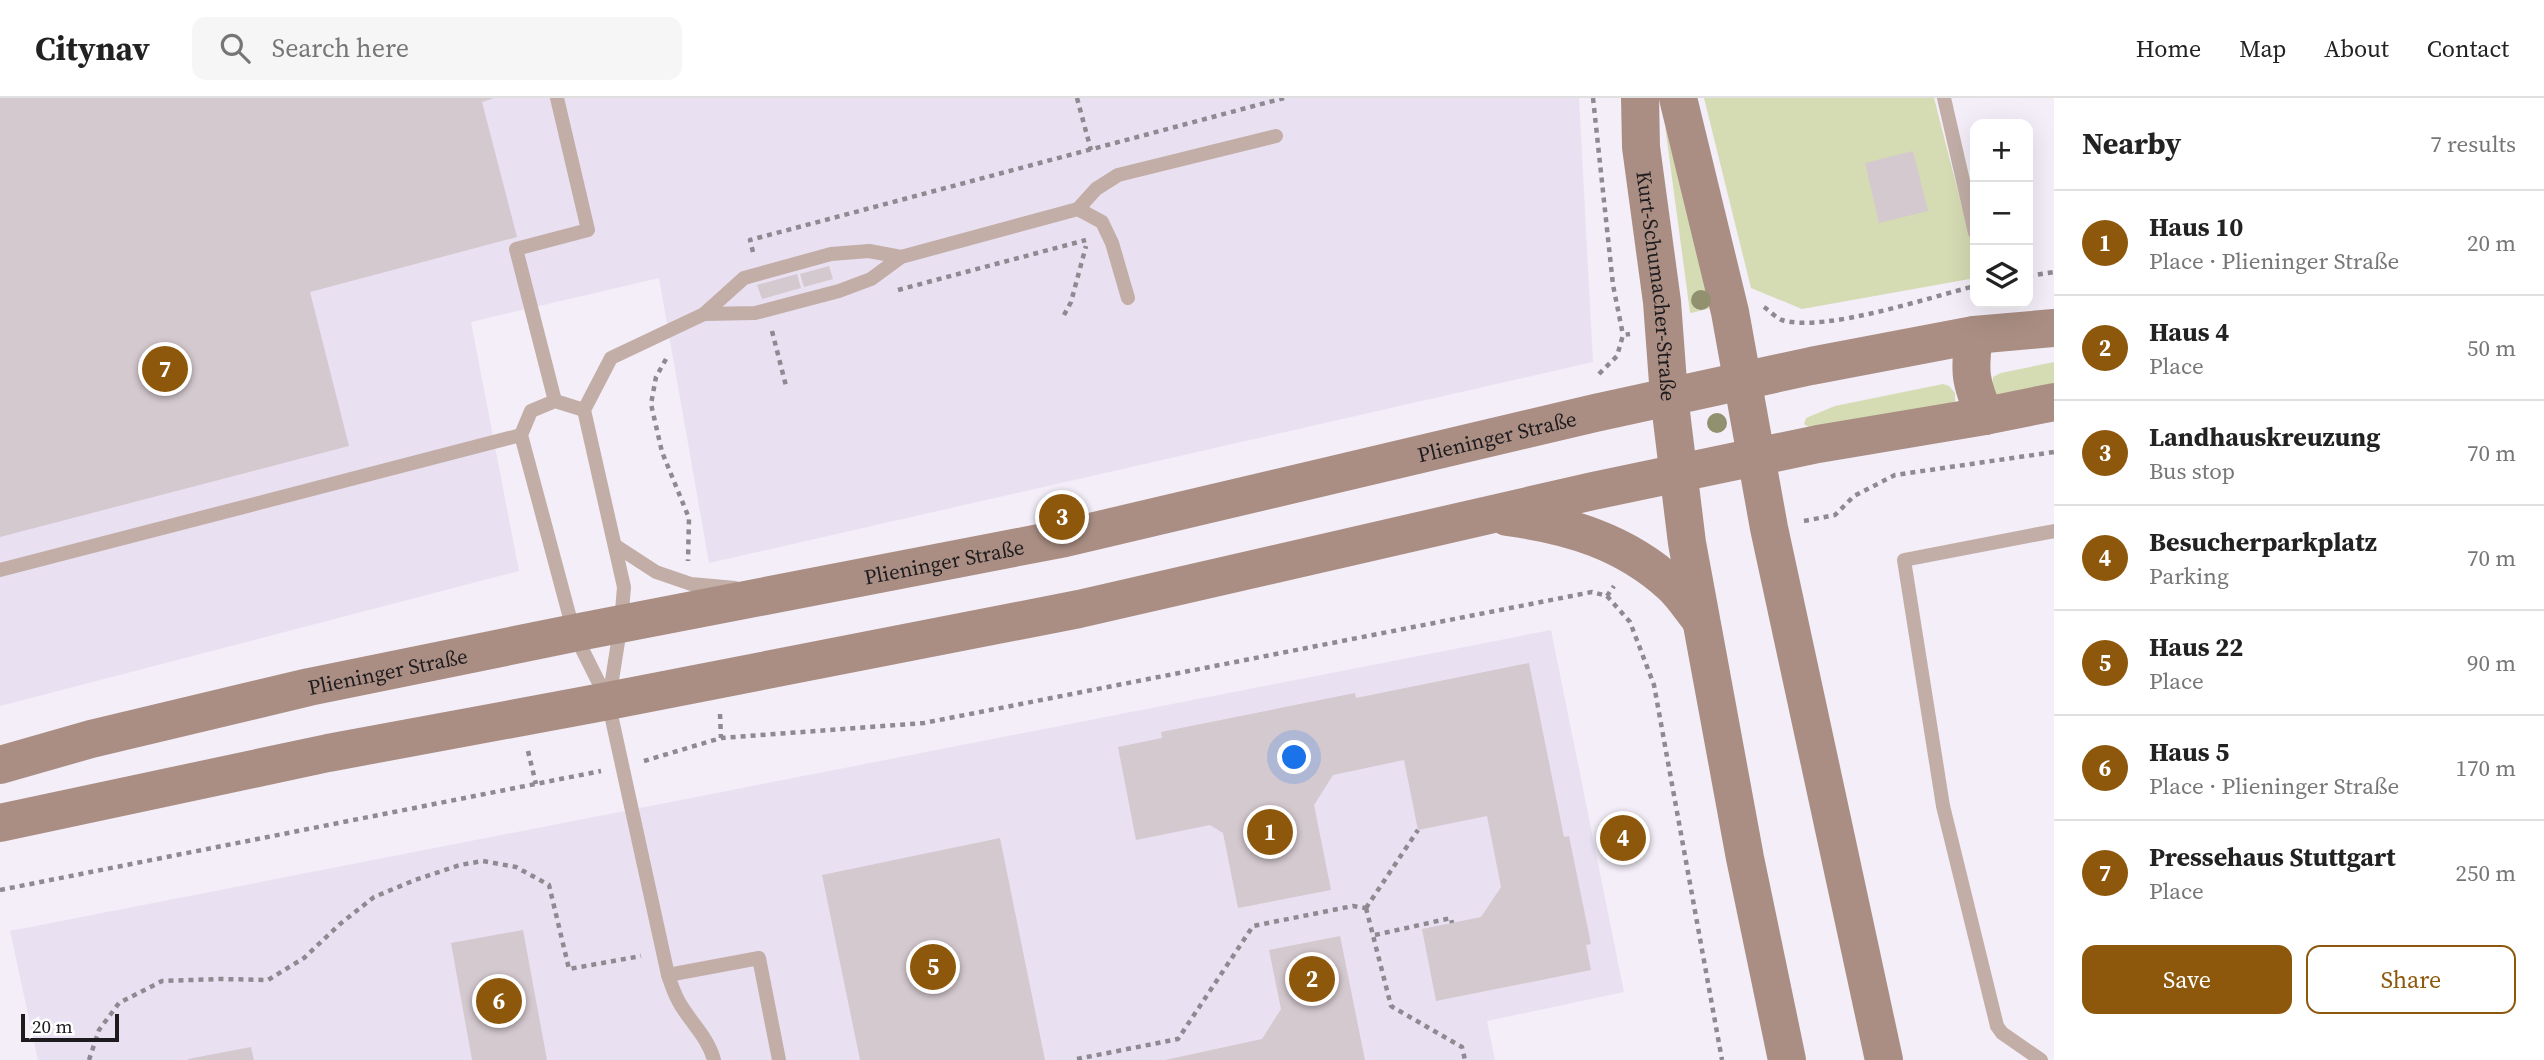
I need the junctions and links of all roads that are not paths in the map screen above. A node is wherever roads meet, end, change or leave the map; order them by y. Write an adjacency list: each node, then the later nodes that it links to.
1 (557, 98): 17 (lane)
2 (1640, 98): 11 (main road, Kurt-Schumacher-Straße)
3 (1678, 98): 15 (main road)
4 (1948, 98): 6 (lane)
5 (1276, 136): 7 (lane)
6 (1970, 208)
7 (1078, 209): 8 (lane); 9 (lane)
8 (901, 257): 10 (lane); 10 (lane)
9 (1128, 298)
10 (704, 314): 19 (lane)
11 (1665, 328): 15 (main road); 16 (main road, Kurt-Schumacher-Straße)
12 (2054, 328): 13 (main road, Plieninger Straße)
13 (1974, 335): 14 (main road, Plieninger Straße); 21 (main road)
14 (1811, 366): 15 (main road, Plieninger Straße); 23 (main road)
15 (1726, 384): 16 (main road, Plieninger Straße); 23 (main road); 24 (main road)
16 (1669, 396): 20 (main road, Plieninger Straße); 24 (main road, Kurt-Schumacher-Straße)
17 (555, 401): 19 (lane); 22 (lane)
18 (2054, 402): 21 (main road)
19 (584, 410): 30 (lane)
20 (1595, 413): 24 (main road); 32 (main road, Plieninger Straße)
21 (1985, 416): 23 (main road)
22 (522, 435): 31 (lane); 35 (lane)
23 (1754, 438): 25 (main road); 27 (main road)
24 (1677, 456): 25 (main road); 26 (main road); 29 (main road, Kurt-Schumacher-Straße)
25 (1718, 465): 27 (main road); 29 (main road)
26 (1491, 515): 33 (main road); 36 (main road)
27 (1769, 528): 43 (main road)
28 (2054, 531): 44 (lane)
29 (1687, 543): 33 (main road, Kurt-Schumacher-Straße)
30 (616, 546): 32 (lane); 34 (lane)
31 (0, 570)
32 (781, 593): 34 (main road, Plieninger Straße)
33 (1700, 619): 40 (main road, Kurt-Schumacher-Straße)
34 (621, 624): 35 (main road, Plieninger Straße); 36 (lane)
35 (574, 633): 36 (lane); 37 (main road, Plieninger Straße)
36 (608, 701): 38 (main road); 39 (lane)
37 (0, 765)
38 (0, 823)
39 (668, 975): 41 (lane); 42 (lane)
40 (1783, 1054)
41 (714, 1060)
42 (779, 1060)
43 (1884, 1060)
44 (2040, 1060)

